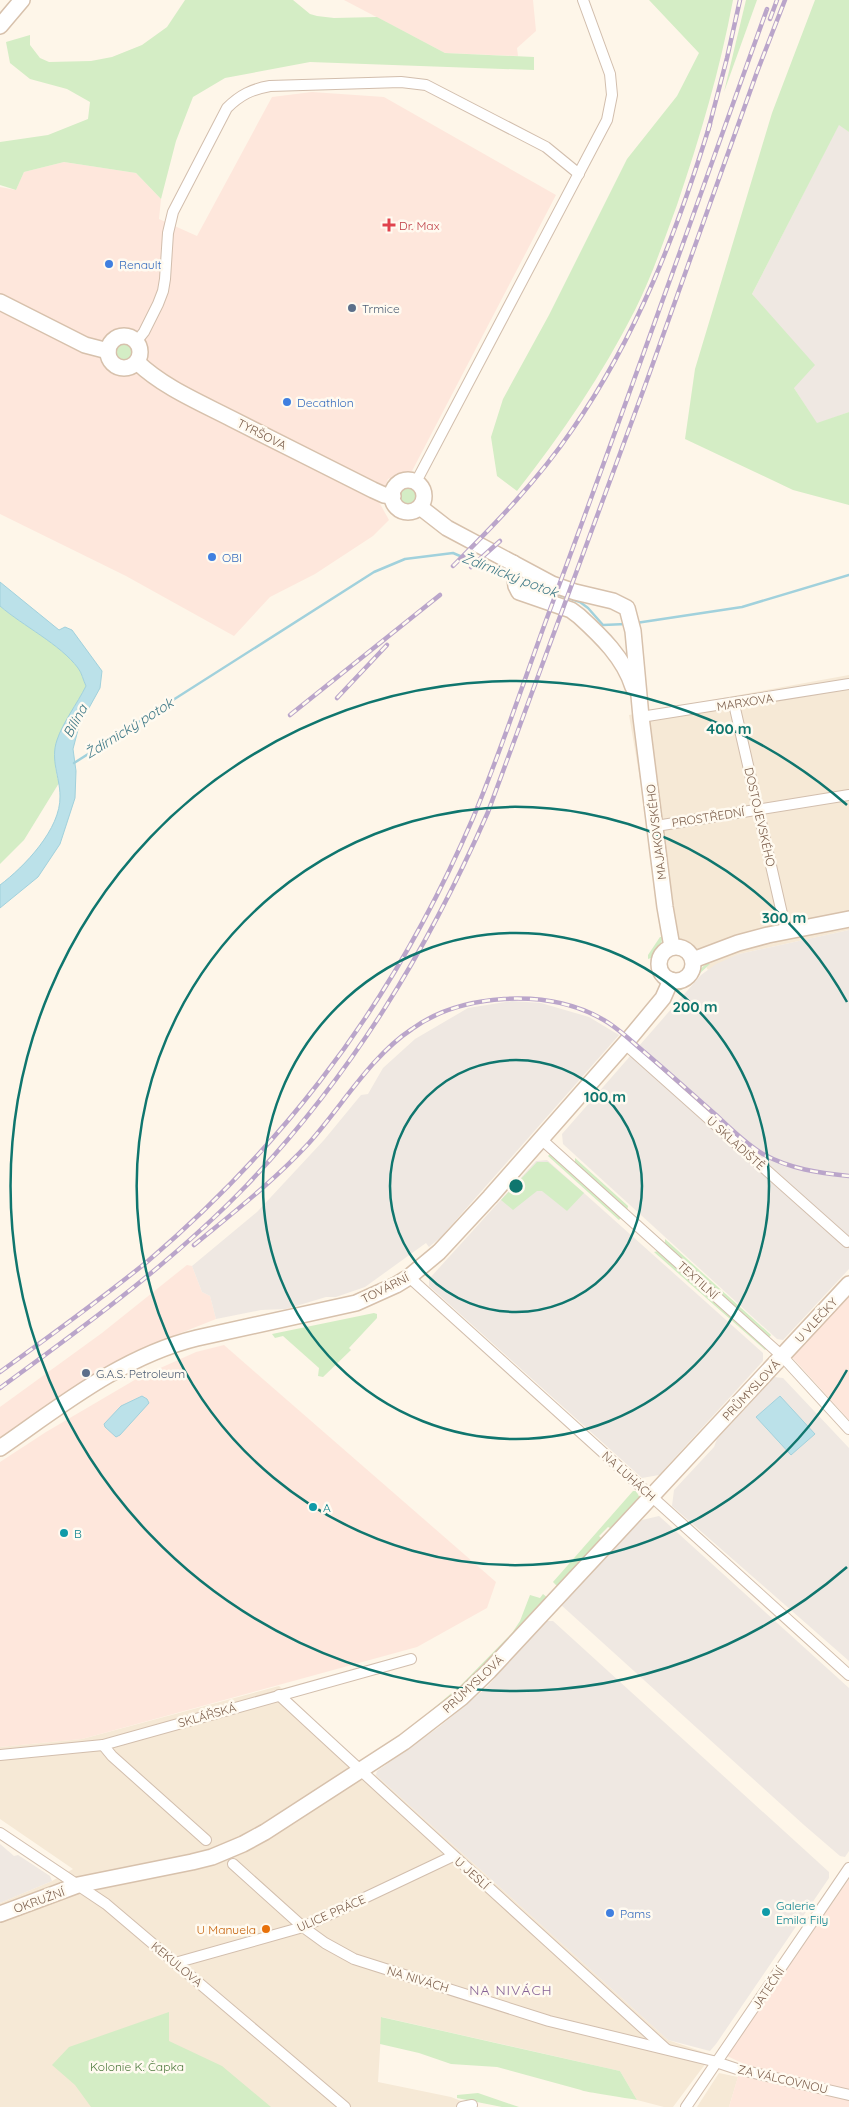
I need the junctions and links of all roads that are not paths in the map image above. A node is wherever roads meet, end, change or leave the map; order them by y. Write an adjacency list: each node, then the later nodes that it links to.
1 (22, 0): 3 (street)
2 (583, 0): 4 (street)
3 (0, 26)
4 (578, 174): 6 (street); 9 (street)
5 (0, 302): 7 (street)
6 (136, 342): 7 (street); 8 (street)
7 (108, 351): 8 (street)
8 (136, 362): 10 (street, TYRŠOVA)
9 (416, 482): 10 (street); 11 (street)
10 (393, 496): 11 (street, TYRŠOVA)
11 (420, 507): 12 (street)
12 (514, 575): 15 (street, MAJAKOVSKÉHO); 15 (street, MAJAKOVSKÉHO)
13 (849, 684): 14 (street, MARXOVA)
14 (734, 704): 15 (street, MARXOVA); 17 (street, DOSTOJEVSKÉHO)
15 (641, 717): 18 (street, MAJAKOVSKÉHO)
16 (849, 795): 17 (street, PROSTŘEDNÍ)
17 (758, 809): 18 (street, PROSTŘEDNÍ); 20 (street, DOSTOJEVSKÉHO)
18 (656, 826): 21 (street, MAJAKOVSKÉHO)
19 (849, 918): 20 (street)
20 (786, 931): 22 (street)
21 (672, 947): 22 (street); 23 (street)
22 (693, 960): 23 (street)
23 (671, 980): 24 (street, TOVÁRNÍ)
24 (625, 1044): 25 (street, TOVÁRNÍ); 26 (street, U SKLADIŠTĚ)
25 (541, 1139): 27 (street, TOVÁRNÍ); 29 (street, TEXTILNÍ)
26 (847, 1242)
27 (409, 1277): 31 (street, TOVÁRNÍ); 32 (street, NA LUHÁCH)
28 (849, 1284): 29 (street, U VLEČKY)
29 (782, 1356): 30 (street, TEXTILNÍ); 32 (street, PRŮMYSLOVÁ)
30 (849, 1429)
31 (0, 1448)
32 (651, 1496): 34 (street, NA LUHÁCH); 38 (street, PRŮMYSLOVÁ)
33 (411, 1658): 35 (street, SKLÁŘSKÁ)
34 (849, 1675)
35 (279, 1695): 36 (street, SKLÁŘSKÁ); 38 (street, U JESLÍ)
36 (103, 1744): 37 (street, SKLÁŘSKÁ); 40 (street)
37 (0, 1754)
38 (362, 1770): 41 (street, U JESLÍ); 44 (street, PRŮMYSLOVÁ)
39 (0, 1833): 44 (street, KEKULOVA)
40 (206, 1840)
41 (453, 1856): 46 (street, ULICE PRÁCE); 48 (street, U JESLÍ)
42 (234, 1864): 46 (street, NA NIVÁCH)
43 (849, 1868): 49 (street, JATEČNÍ)
44 (78, 1885): 45 (street, OKRUŽNÍ); 47 (street, KEKULOVA)
45 (0, 1914)
46 (303, 1927): 47 (street, ULICE PRÁCE); 48 (street, NA NIVÁCH)
47 (175, 1963): 51 (street, KEKULOVA)
48 (667, 2049): 49 (street, NA NIVÁCH)
49 (717, 2062): 50 (street, ZA VÁLCOVNOU); 52 (street, JATEČNÍ)
50 (849, 2095)
51 (345, 2107)
52 (686, 2107)

